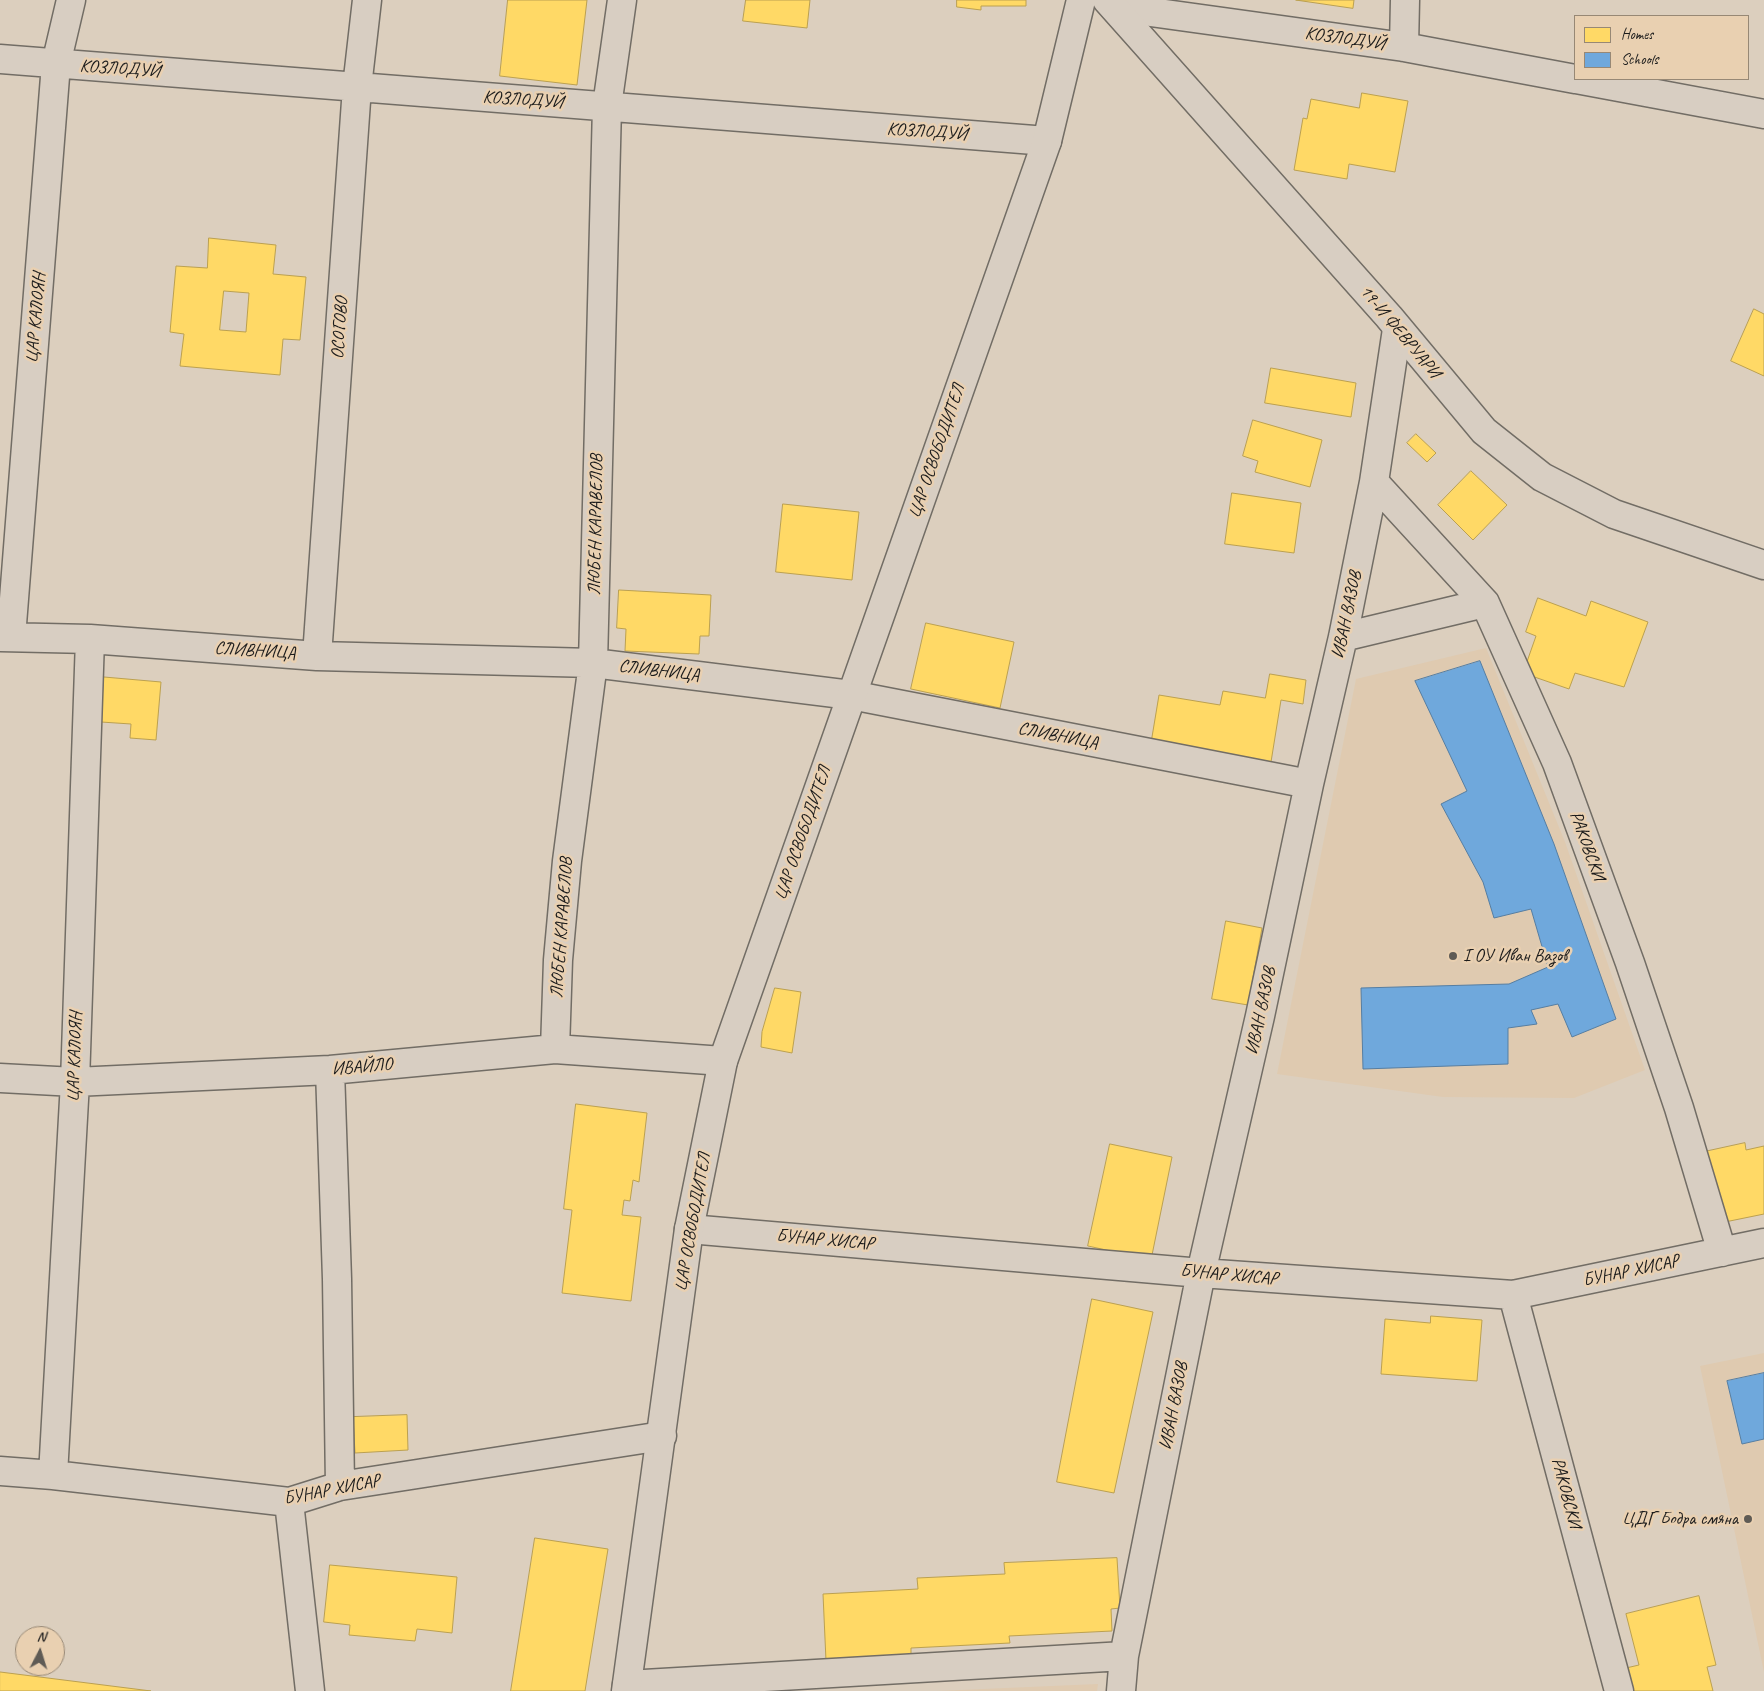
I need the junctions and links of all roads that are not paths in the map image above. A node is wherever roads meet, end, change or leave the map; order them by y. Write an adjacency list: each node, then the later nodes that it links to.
1 (71, 0): 9 (street, ЦАР КАЛОЯН)
2 (368, 0): 12 (street, ОСОГОВО)
3 (622, 0): 13 (street, ЛЮБЕН КАРАВЕЛОВ)
4 (1081, 0): 15 (street, ЦАР ОСВОБОДИТЕЛ)
5 (1405, 0): 7 (street)
6 (1111, 3): 7 (street, КОЗЛОДУЙ); 16 (street, 19-И ФЕВРУАРИ)
7 (1404, 47): 10 (street, КОЗЛОДУЙ)
8 (0, 60): 9 (street, КОЗЛОДУЙ)
9 (56, 64): 12 (street, КОЗЛОДУЙ); 20 (street, ЦАР КАЛОЯН)
10 (1574, 79)
11 (1581, 80): 14 (street, КОЗЛОДУЙ)
12 (357, 87): 13 (street, КОЗЛОДУЙ); 23 (street, ОСОГОВО)
13 (607, 106): 15 (street, КОЗЛОДУЙ); 24 (street, ЛЮБЕН КАРАВЕЛОВ)
14 (1764, 114)
15 (1047, 141): 25 (street, ЦАР ОСВОБОДИТЕЛ)
16 (1397, 329): 17 (street, ИВАН ВАЗОВ); 18 (street, 19-И ФЕВРУАРИ)
17 (1374, 482): 19 (street, РАКОВСКИ); 21 (street, ИВАН ВАЗОВ)
18 (1764, 564)
19 (1485, 603): 21 (street); 34 (street, РАКОВСКИ)
20 (5, 637): 22 (street, СЛИВНИЦА)
21 (1343, 637): 26 (street, ИВАН ВАЗОВ)
22 (90, 639): 23 (street, СЛИВНИЦА); 31 (street, ЦАР КАЛОЯН)
23 (318, 656): 24 (street, СЛИВНИЦА)
24 (593, 663): 25 (street, СЛИВНИЦА); 27 (street, ЛЮБЕН КАРАВЕЛОВ)
25 (852, 696): 26 (street, СЛИВНИЦА); 28 (street, ЦАР ОСВОБОДИТЕЛ)
26 (1309, 784): 35 (street, ИВАН ВАЗОВ)
27 (555, 1050): 28 (street, ИВАЙЛО); 29 (street, ИВАЙЛО)
28 (723, 1061): 32 (street, ЦАР ОСВОБОДИТЕЛ)
29 (330, 1070): 31 (street, ИВАЙЛО); 40 (street)
30 (0, 1078): 31 (street, ИВАЙЛО)
31 (74, 1082): 39 (street, ЦАР КАЛОЯН)
32 (689, 1228): 35 (street, БУНАР ХИСАР); 37 (street, ЦАР ОСВОБОДИТЕЛ)
33 (1764, 1243): 34 (street, БУНАР ХИСАР)
34 (1722, 1252): 36 (street, БУНАР ХИСАР)
35 (1200, 1273): 36 (street, БУНАР ХИСАР); 42 (street, ИВАН ВАЗОВ)
36 (1513, 1296): 46 (street, РАКОВСКИ)
37 (662, 1436): 40 (street, БУНАР ХИСАР); 43 (street, ЦАР ОСВОБОДИТЕЛ)
38 (0, 1471): 39 (street, БУНАР ХИСАР)
39 (53, 1474): 41 (street, БУНАР ХИСАР)
40 (340, 1486): 41 (street, БУНАР ХИСАР)
41 (289, 1502): 44 (street)
42 (1124, 1656): 43 (street); 45 (street, ИВАН ВАЗОВ)
43 (626, 1688)
44 (310, 1691)
45 (1121, 1691)
46 (1619, 1691)

